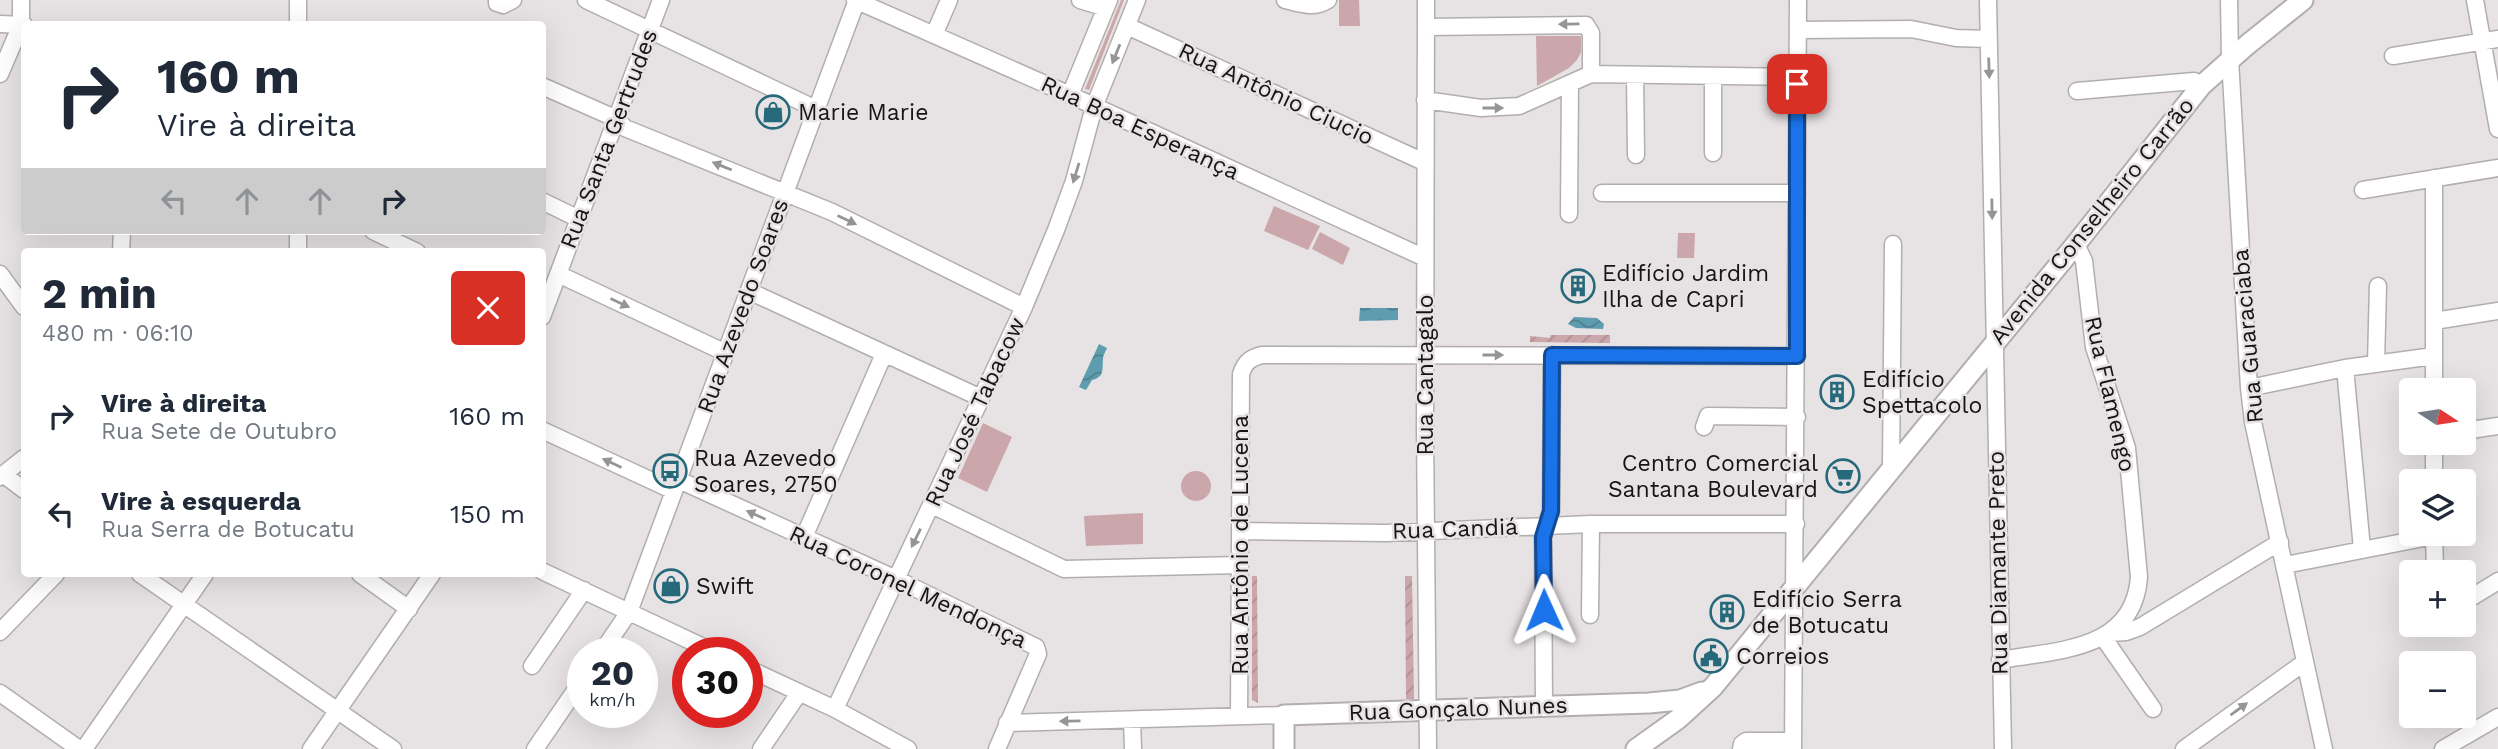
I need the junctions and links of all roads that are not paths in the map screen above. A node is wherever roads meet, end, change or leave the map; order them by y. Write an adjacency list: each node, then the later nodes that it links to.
1 (21, 0): 18 (street)
2 (298, 0): 19 (street)
3 (586, 0): 26 (street)
4 (661, 0): 26 (street, Rua Santa Gertrudes)
5 (856, 0): 27 (street, Rua Boa Esperança); 45 (street, Rua Azevedo Soares)
6 (949, 0): 27 (street)
7 (1080, 0): 17 (street)
8 (1137, 0): 22 (street, Rua José Tabacow)
9 (1285, 0): 10 (street)
10 (1328, 0)
11 (1426, 0): 23 (street, Rua Cantagalo)
12 (1798, 0): 25 (street)
13 (1988, 0): 28 (street, Rua Diamante Preto)
14 (2230, 0): 32 (street, Rua Guaraciaba)
15 (2303, 0): 32 (main road, Avenida Conselheiro Carrão)
16 (2474, 0): 30 (street)
17 (1108, 4): 42 (street)
18 (23, 21)
19 (298, 21)
20 (0, 24): 21 (street)
21 (21, 25)
22 (1127, 26): 44 (street, Rua José Tabacow, one-way to 44); 50 (street, Rua Antônio Ciucio)
23 (1426, 27): 34 (street, one-way to 23); 43 (street, Rua Cantagalo)
24 (21, 29): 33 (street)
25 (1798, 30): 28 (street); 37 (street)
26 (650, 31): 45 (street); 46 (street, Rua Santa Gertrudes)
27 (934, 36): 42 (street, Rua Boa Esperança)
28 (1988, 39): 74 (street, Rua Diamante Preto, one-way to 74)
29 (2498, 39): 30 (street)
30 (2481, 42): 31 (street); 47 (street)
31 (2393, 56)
32 (2230, 59): 39 (main road, Avenida Conselheiro Carrão); 84 (street, Rua Guaraciaba)
33 (0, 74)
34 (1591, 74): 35 (street); 38 (street)
35 (1635, 75): 36 (street); 49 (street)
36 (1713, 76): 37 (street); 48 (street)
37 (1797, 77): 56 (street)
38 (1570, 84): 43 (street, one-way to 38); 58 (street)
39 (2202, 85): 41 (street); 62 (main road, Avenida Conselheiro Carrão)
40 (546, 88): 46 (street)
41 (2077, 91)
42 (1070, 95): 44 (street, Rua Boa Esperança)
43 (1425, 100): 50 (street, Rua Cantagalo)
44 (1094, 107): 64 (street, Rua Boa Esperança); 71 (street, Rua José Tabacow, one-way to 71)
45 (816, 109): 54 (street, Rua Azevedo Soares)
46 (617, 119): 54 (street, one-way to 46); 59 (street, Rua Santa Gertrudes)
47 (2498, 129)
48 (1713, 153)
49 (1636, 155)
50 (1424, 162): 64 (street, Rua Cantagalo)
51 (2498, 168): 52 (street)
52 (2434, 178): 53 (street); 73 (street)
53 (2363, 190)
54 (785, 192): 68 (street, Rua Azevedo Soares); 71 (street, one-way to 71)
55 (1602, 193): 56 (street)
56 (1797, 193): 79 (street)
57 (546, 203): 59 (street)
58 (1569, 214)
59 (579, 219): 66 (street, Rua Santa Gertrudes)
60 (381, 235): 63 (street)
61 (1893, 244): 92 (street)
62 (2076, 244): 74 (main road, Avenida Conselheiro Carrão); 124 (street, Rua Flamengo)
63 (409, 248)
64 (1425, 258): 77 (street, Rua Cantagalo)
65 (0, 274): 69 (street)
66 (558, 275): 70 (street, Rua Santa Gertrudes); 75 (street, one-way to 75)
67 (2378, 286): 81 (street)
68 (749, 290): 75 (street, Rua Azevedo Soares); 76 (street)
69 (21, 303)
70 (546, 305)
71 (1024, 307): 85 (street, Rua José Tabacow)
72 (2498, 311): 73 (street)
73 (2434, 321): 80 (street)
74 (1994, 344): 92 (main road, Avenida Conselheiro Carrão); 127 (street, Rua Diamante Preto)
75 (726, 353): 94 (street, Rua Azevedo Soares)
76 (884, 354): 85 (street); 102 (street)
77 (1424, 355): 78 (street, one-way to 78); 100 (street, Rua Cantagalo); 101 (street, Rua Antônio de Lucena)
78 (1552, 355): 79 (street); 99 (street)
79 (1797, 356): 86 (street)
80 (2434, 356): 81 (street); 83 (street)
81 (2376, 363): 82 (street)
82 (2345, 369): 84 (street); 105 (street)
83 (2434, 378)
84 (2249, 388): 103 (street, Rua Guaraciaba)
85 (981, 398): 96 (street, Rua José Tabacow)
86 (1797, 417): 88 (street); 98 (street)
87 (2498, 426): 89 (street)
88 (1704, 427)
89 (2476, 429)
90 (546, 432): 94 (street, Rua Coronel Mendonça, one-way to 90)
91 (21, 459): 93 (street)
92 (1891, 469): 116 (main road, Avenida Conselheiro Carrão)
93 (2, 475): 95 (street)
94 (676, 486): 102 (street, Rua Coronel Mendonça, one-way to 94); 121 (street, Rua Azevedo Soares)
95 (21, 488)
96 (932, 505): 106 (street); 114 (street, Rua José Tabacow, one-way to 114)
97 (1591, 524): 98 (street, Rua Candiá); 99 (street, Rua Candiá); 122 (street)
98 (1796, 524): 116 (street)
99 (1546, 525): 100 (street, Rua Candiá); 136 (street)
100 (1426, 530): 101 (street, Rua Candiá); 138 (street, Rua Cantagalo)
101 (1240, 531): 106 (street, Rua Antônio de Lucena)
102 (804, 537): 114 (street, Rua Coronel Mendonça)
103 (2280, 542): 107 (street, Rua Guaraciaba); 124 (street)
104 (2399, 542): 105 (street)
105 (2362, 549): 107 (street)
106 (1240, 565): 141 (street, Rua Antônio de Lucena)
107 (2285, 565): 128 (street, Rua Guaraciaba)
108 (546, 573): 117 (street)
109 (53, 577): 123 (street)
110 (144, 577): 119 (street)
111 (203, 577): 119 (street)
112 (364, 577): 120 (street)
113 (430, 577): 120 (street)
114 (896, 579): 137 (street, Rua José Tabacow); 145 (street, Rua Coronel Mendonça)
115 (2498, 581): 118 (street)
116 (1795, 587): 131 (main road, Avenida Conselheiro Carrão); 147 (street)
117 (584, 590): 121 (street); 129 (street)
118 (2476, 595)
119 (184, 604): 140 (street); 148 (street)
120 (409, 609): 140 (street)
121 (629, 611): 125 (street, Rua Azevedo Soares); 126 (street)
122 (1590, 615)
123 (0, 632)
124 (2107, 635): 127 (street); 139 (street)
125 (612, 637)
126 (683, 637)
127 (2000, 660): 160 (street, Rua Diamante Preto)
128 (2305, 662): 161 (street, one-way to 128); 162 (street, Rua Guaraciaba)
129 (532, 666)
130 (763, 676): 133 (street)
131 (1713, 687): 135 (main road, Avenida Conselheiro Carrão); 146 (main road, Avenida Conselheiro Carrão)
132 (0, 693): 148 (street)
133 (799, 693): 137 (street); 152 (street)
134 (567, 702): 151 (street)
135 (1649, 703): 136 (main road, Rua Gonçalo Nunes); 146 (main road)
136 (1544, 708): 138 (main road, Rua Gonçalo Nunes)
137 (835, 709): 153 (street)
138 (1427, 709): 143 (main road, Rua Gonçalo Nunes); 157 (street, Rua Cantagalo)
139 (2153, 709)
140 (338, 711): 149 (street); 150 (street)
141 (1239, 716): 143 (street, Rua Gonçalo Nunes); 144 (street, Rua Gonçalo Nunes)
142 (2498, 717): 163 (street)
143 (1278, 718): 156 (main road)
144 (1132, 720): 145 (street, Rua Gonçalo Nunes, one-way to 145); 155 (street)
145 (1007, 723): 154 (street, Rua Coronel Mendonça)
146 (1657, 741): 158 (main road, Avenida Conselheiro Carrão)
147 (1793, 745): 159 (street)
148 (76, 748)
149 (311, 749)
150 (393, 749)
151 (535, 749)
152 (761, 749)
153 (908, 749)
154 (997, 749)
155 (1133, 749)
156 (1284, 749)
157 (1428, 749)
158 (1636, 749)
159 (1741, 749)
160 (2003, 749)
161 (2184, 749)
162 (2324, 749)
163 (2443, 749)

